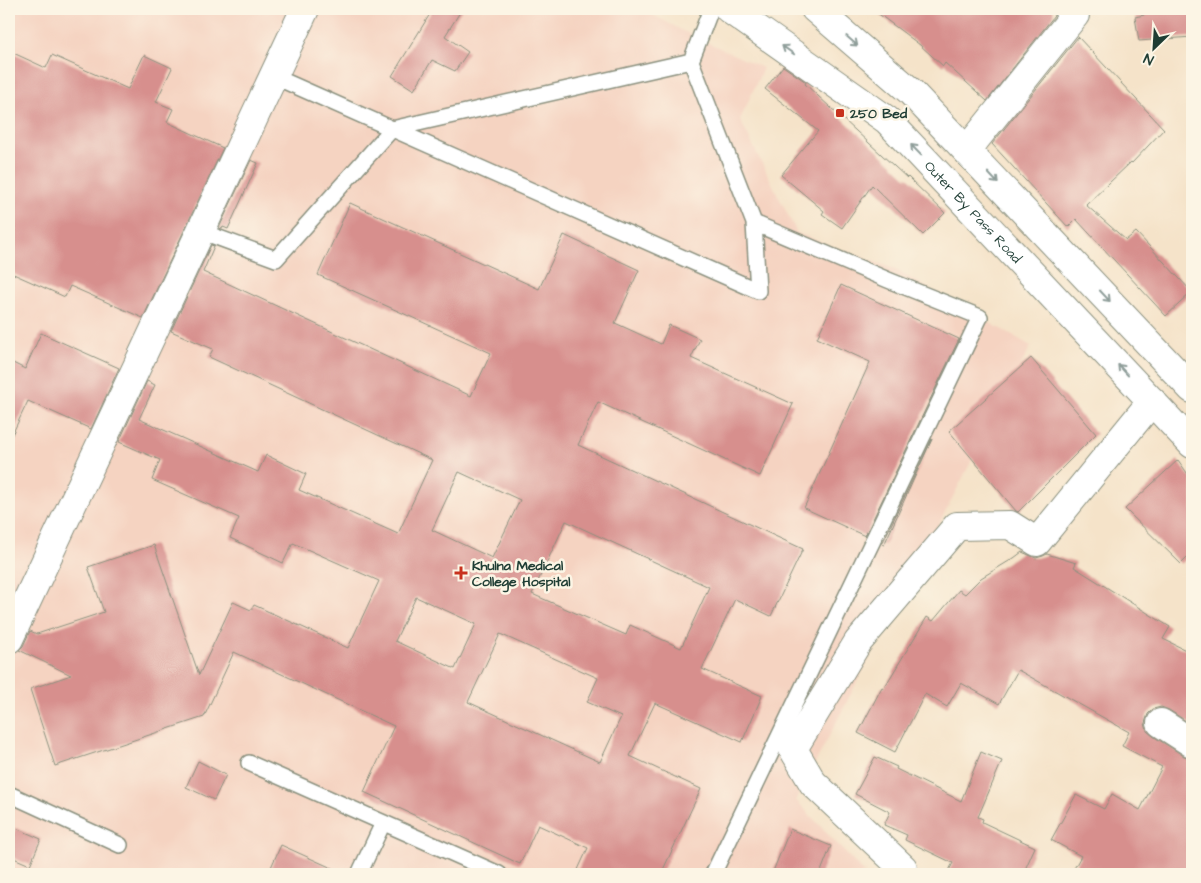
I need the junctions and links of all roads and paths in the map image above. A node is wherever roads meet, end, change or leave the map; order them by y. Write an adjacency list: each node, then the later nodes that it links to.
1 (305, 9): 7 (street)
2 (711, 9): 6 (lane)
3 (729, 9): 13 (street, Outer By Pass Road, one-way to 3)
4 (815, 9): 9 (street, one-way to 9)
5 (1068, 9): 9 (street)
6 (691, 61): 8 (lane); 10 (lane)
7 (273, 76): 8 (lane); 11 (street)
8 (392, 129): 10 (lane); 11 (lane)
9 (967, 150): 12 (street, one-way to 12)
10 (754, 223): 24 (lane)
11 (200, 231): 15 (street)
12 (1192, 389)
13 (1152, 401): 14 (street, Outer By Pass Road); 25 (street)
14 (1192, 444)
15 (9, 639)
16 (1161, 723): 17 (street)
17 (1192, 743)
18 (249, 763): 20 (lane)
19 (9, 794): 21 (lane)
20 (383, 823): 22 (lane); 23 (lane)
21 (120, 846)
22 (359, 874)
23 (499, 874)
24 (713, 874)
25 (899, 874)

